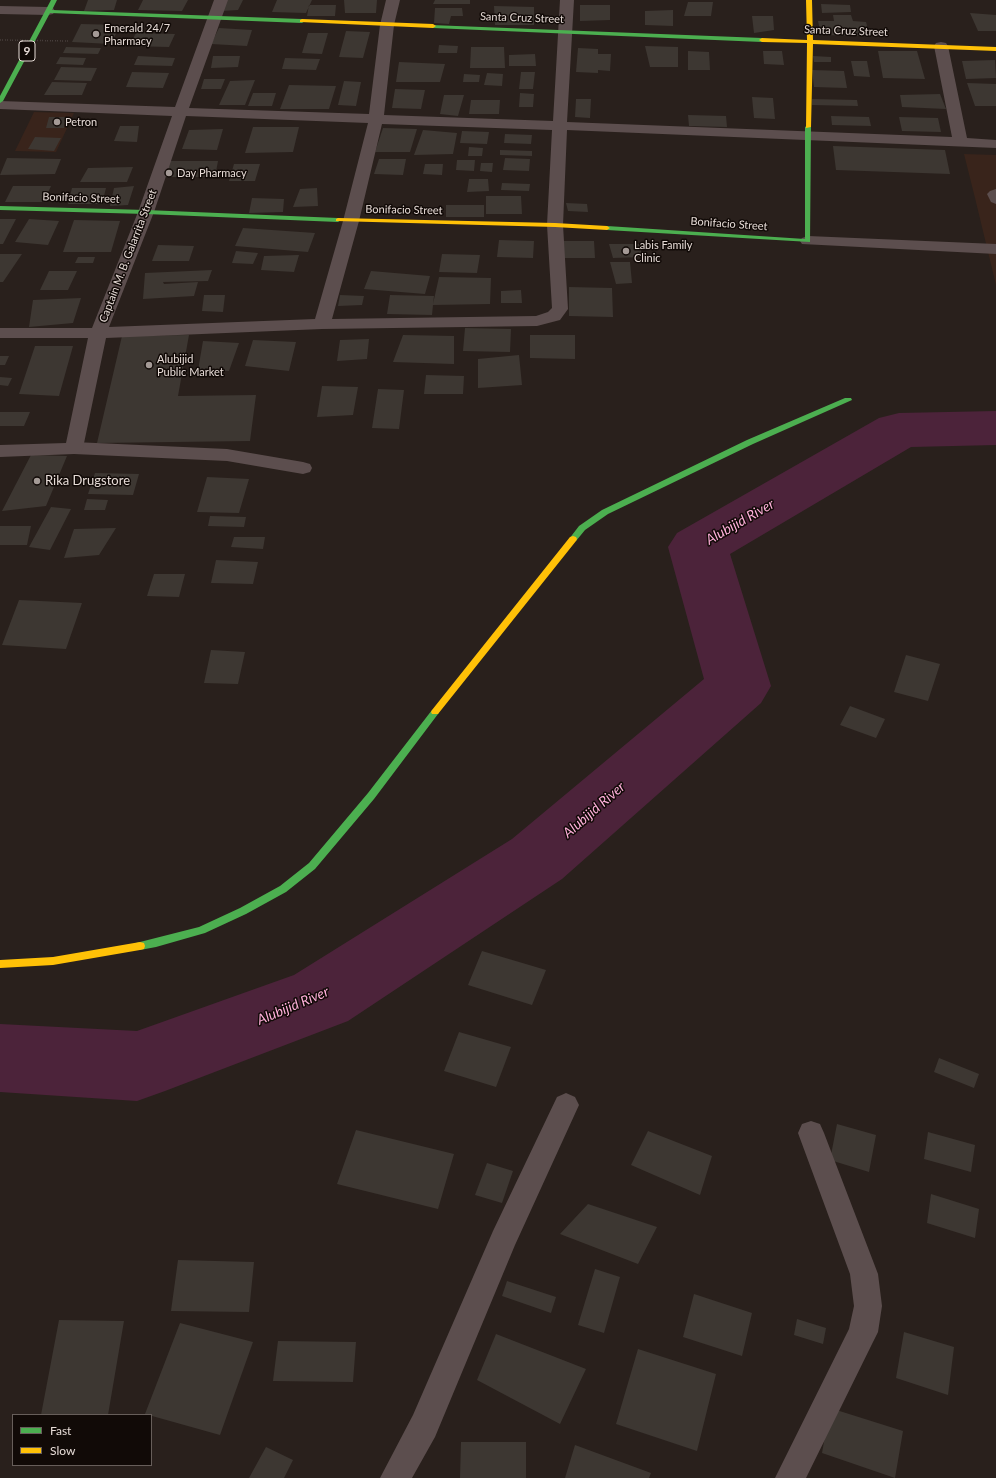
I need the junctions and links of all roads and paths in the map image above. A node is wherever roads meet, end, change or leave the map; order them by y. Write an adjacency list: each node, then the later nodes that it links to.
1 (222, 0): 7 (street, Captain M. B. Galarrita Street)
2 (393, 0): 8 (street)
3 (568, 0): 9 (street)
4 (809, 0): 12 (main road)
5 (51, 6): 6 (street); 7 (main road, Santa Cruz Street); 15 (main road, 9)
6 (0, 10)
7 (215, 18): 8 (main road, Santa Cruz Street); 17 (street, Captain M. B. Galarrita Street)
8 (387, 25): 9 (main road, Santa Cruz Street); 18 (street)
9 (564, 32): 12 (main road, Santa Cruz Street); 19 (street)
10 (0, 40): 11 (path, bridge)
11 (69, 41)
12 (810, 42): 13 (main road, Santa Cruz Street); 20 (main road)
13 (941, 46): 14 (main road, Santa Cruz Street); 21 (street)
14 (996, 49)
15 (0, 101)
16 (0, 105): 17 (street)
17 (181, 111): 18 (street); 26 (street, Captain M. B. Galarrita Street)
18 (376, 119): 19 (street); 27 (street)
19 (560, 126): 20 (street); 28 (street)
20 (808, 135): 21 (street); 29 (main road)
21 (960, 142): 22 (street)
22 (996, 144)
23 (996, 194): 24 (street)
24 (996, 199)
25 (0, 208): 26 (main road, Bonifacio Street)
26 (146, 212): 27 (main road, Bonifacio Street); 32 (street, Captain M. B. Galarrita Street)
27 (351, 221): 28 (main road, Bonifacio Street); 31 (street)
28 (555, 225): 29 (main road, Bonifacio Street); 31 (street)
29 (808, 241): 30 (street)
30 (996, 249)
31 (322, 324): 32 (street)
32 (98, 333): 33 (street); 35 (street, Captain M. B. Galarrita Street)
33 (0, 334)
34 (848, 400): 38 (main road)
35 (74, 448): 36 (street); 37 (street)
36 (0, 451)
37 (303, 468)
38 (0, 964)
39 (566, 1105): 41 (street)
40 (811, 1133): 42 (street)
41 (395, 1478)
42 (790, 1478)

